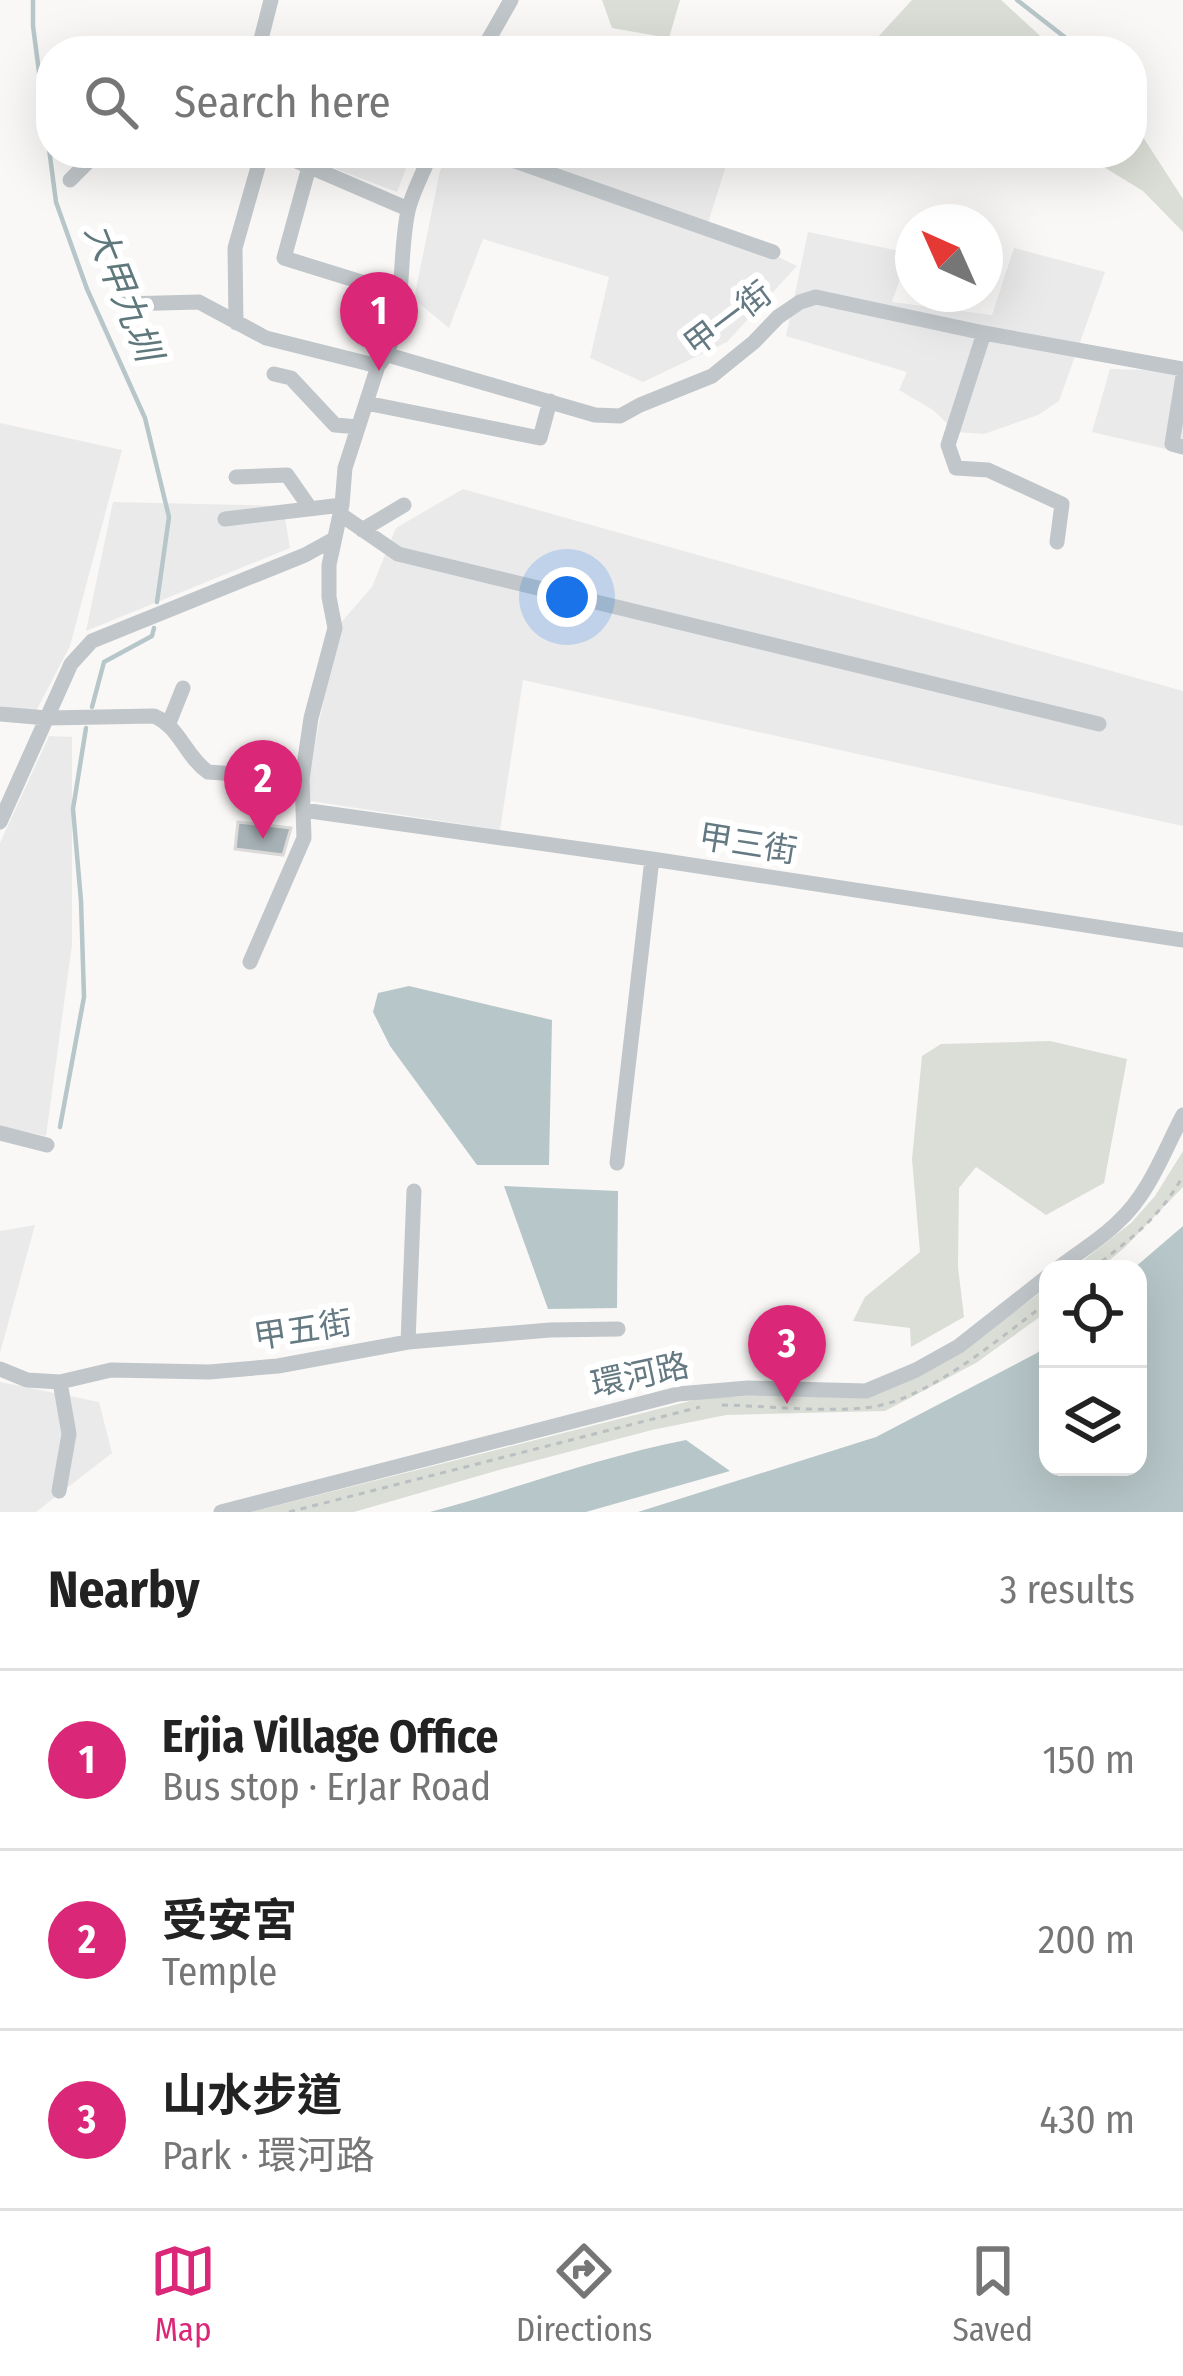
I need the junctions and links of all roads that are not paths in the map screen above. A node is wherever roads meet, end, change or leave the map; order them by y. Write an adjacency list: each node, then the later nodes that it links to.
1 (271, 0): 3 (street)
2 (511, 0): 4 (street)
3 (262, 36)
4 (491, 36)
5 (82, 168): 11 (street)
6 (258, 168): 16 (street)
7 (309, 168): 14 (street)
8 (311, 168): 12 (street)
9 (425, 168): 12 (street)
10 (535, 168): 13 (street)
11 (70, 180)
12 (408, 209): 14 (street)
13 (773, 252)
14 (400, 294): 18 (street)
15 (123, 304): 16 (street, 甲一街)
16 (236, 322): 18 (street, 甲一街)
17 (984, 333): 19 (street, 甲一街); 21 (street, 甲一街); 32 (street)
18 (383, 361): 21 (street, 甲一街); 22 (street)
19 (1183, 372): 24 (street)
20 (274, 374): 23 (street)
21 (550, 401): 22 (street)
22 (366, 403): 23 (street)
23 (358, 428): 28 (street)
24 (1183, 447)
25 (236, 477): 27 (street)
26 (404, 505): 30 (street)
27 (310, 508): 28 (street); 29 (street)
28 (341, 510): 30 (street); 31 (street)
29 (225, 519)
30 (362, 530): 37 (street)
31 (334, 539): 35 (street); 38 (street)
32 (1057, 542)
33 (183, 688): 36 (street)
34 (0, 714): 35 (street)
35 (47, 718): 36 (street); 40 (street)
36 (169, 722): 38 (street)
37 (1099, 724)
38 (302, 779): 39 (street)
39 (303, 811): 41 (street, 甲三街); 43 (street)
40 (0, 823)
41 (652, 860): 42 (street, 甲三街); 47 (street)
42 (1183, 940)
43 (250, 962)
44 (1183, 1115): 49 (street)
45 (0, 1132): 46 (street)
46 (46, 1145)
47 (617, 1163)
48 (414, 1191): 52 (street)
49 (1069, 1260)
50 (1039, 1283): 56 (street, 環河路)
51 (618, 1329): 52 (street, 甲五街)
52 (408, 1342): 54 (street, 甲五街)
53 (0, 1369): 54 (street, 甲五街)
54 (60, 1382): 55 (street)
55 (58, 1491)
56 (220, 1512)

